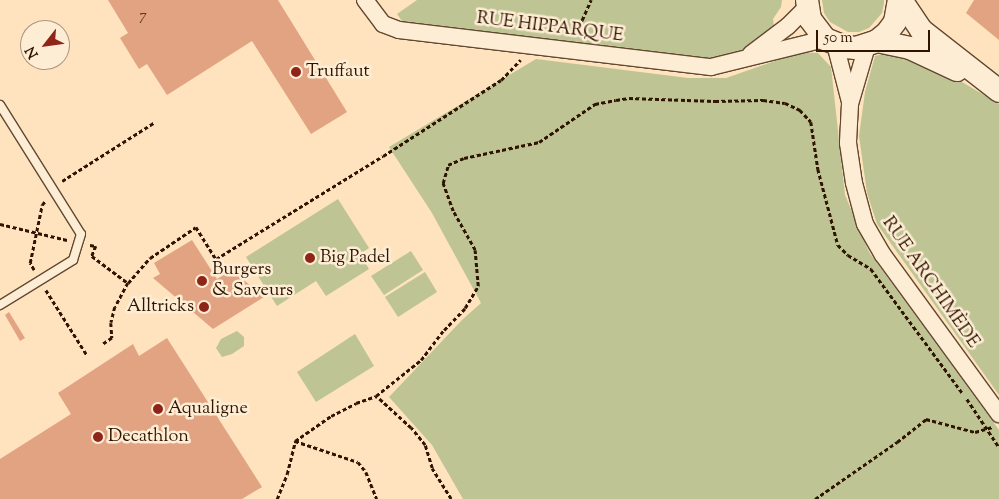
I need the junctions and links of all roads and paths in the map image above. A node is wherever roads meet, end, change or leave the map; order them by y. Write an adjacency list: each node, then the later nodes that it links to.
1 (365, 0): 7 (street, RUE HIPPARQUE)
2 (591, 0): 8 (path)
3 (900, 0): 6 (main road); 10 (main road)
4 (807, 4): 5 (main road); 9 (street, RUE HIPPARQUE)
5 (830, 42): 6 (main road); 9 (street, RUE HIPPARQUE); 11 (street, RUE ARCHIMÈDE)
6 (872, 43): 10 (main road); 11 (street, RUE ARCHIMÈDE)
7 (526, 45): 8 (street, RUE HIPPARQUE); 15 (path)
8 (560, 49): 9 (street, RUE HIPPARQUE)
9 (743, 60)
10 (993, 88)
11 (850, 104): 19 (street, RUE ARCHIMÈDE)
12 (0, 105): 14 (lane)
13 (0, 224): 14 (path)
14 (78, 243): 15 (path); 16 (lane)
15 (128, 283): 17 (path)
16 (0, 305)
17 (103, 344)
18 (376, 396): 21 (path); 22 (path); 26 (path)
19 (999, 414)
20 (999, 423): 21 (path)
21 (986, 430): 23 (path); 27 (path)
22 (295, 441): 24 (path); 25 (path)
23 (999, 447)
24 (277, 499)
25 (377, 499)
26 (451, 499)
27 (815, 499)

